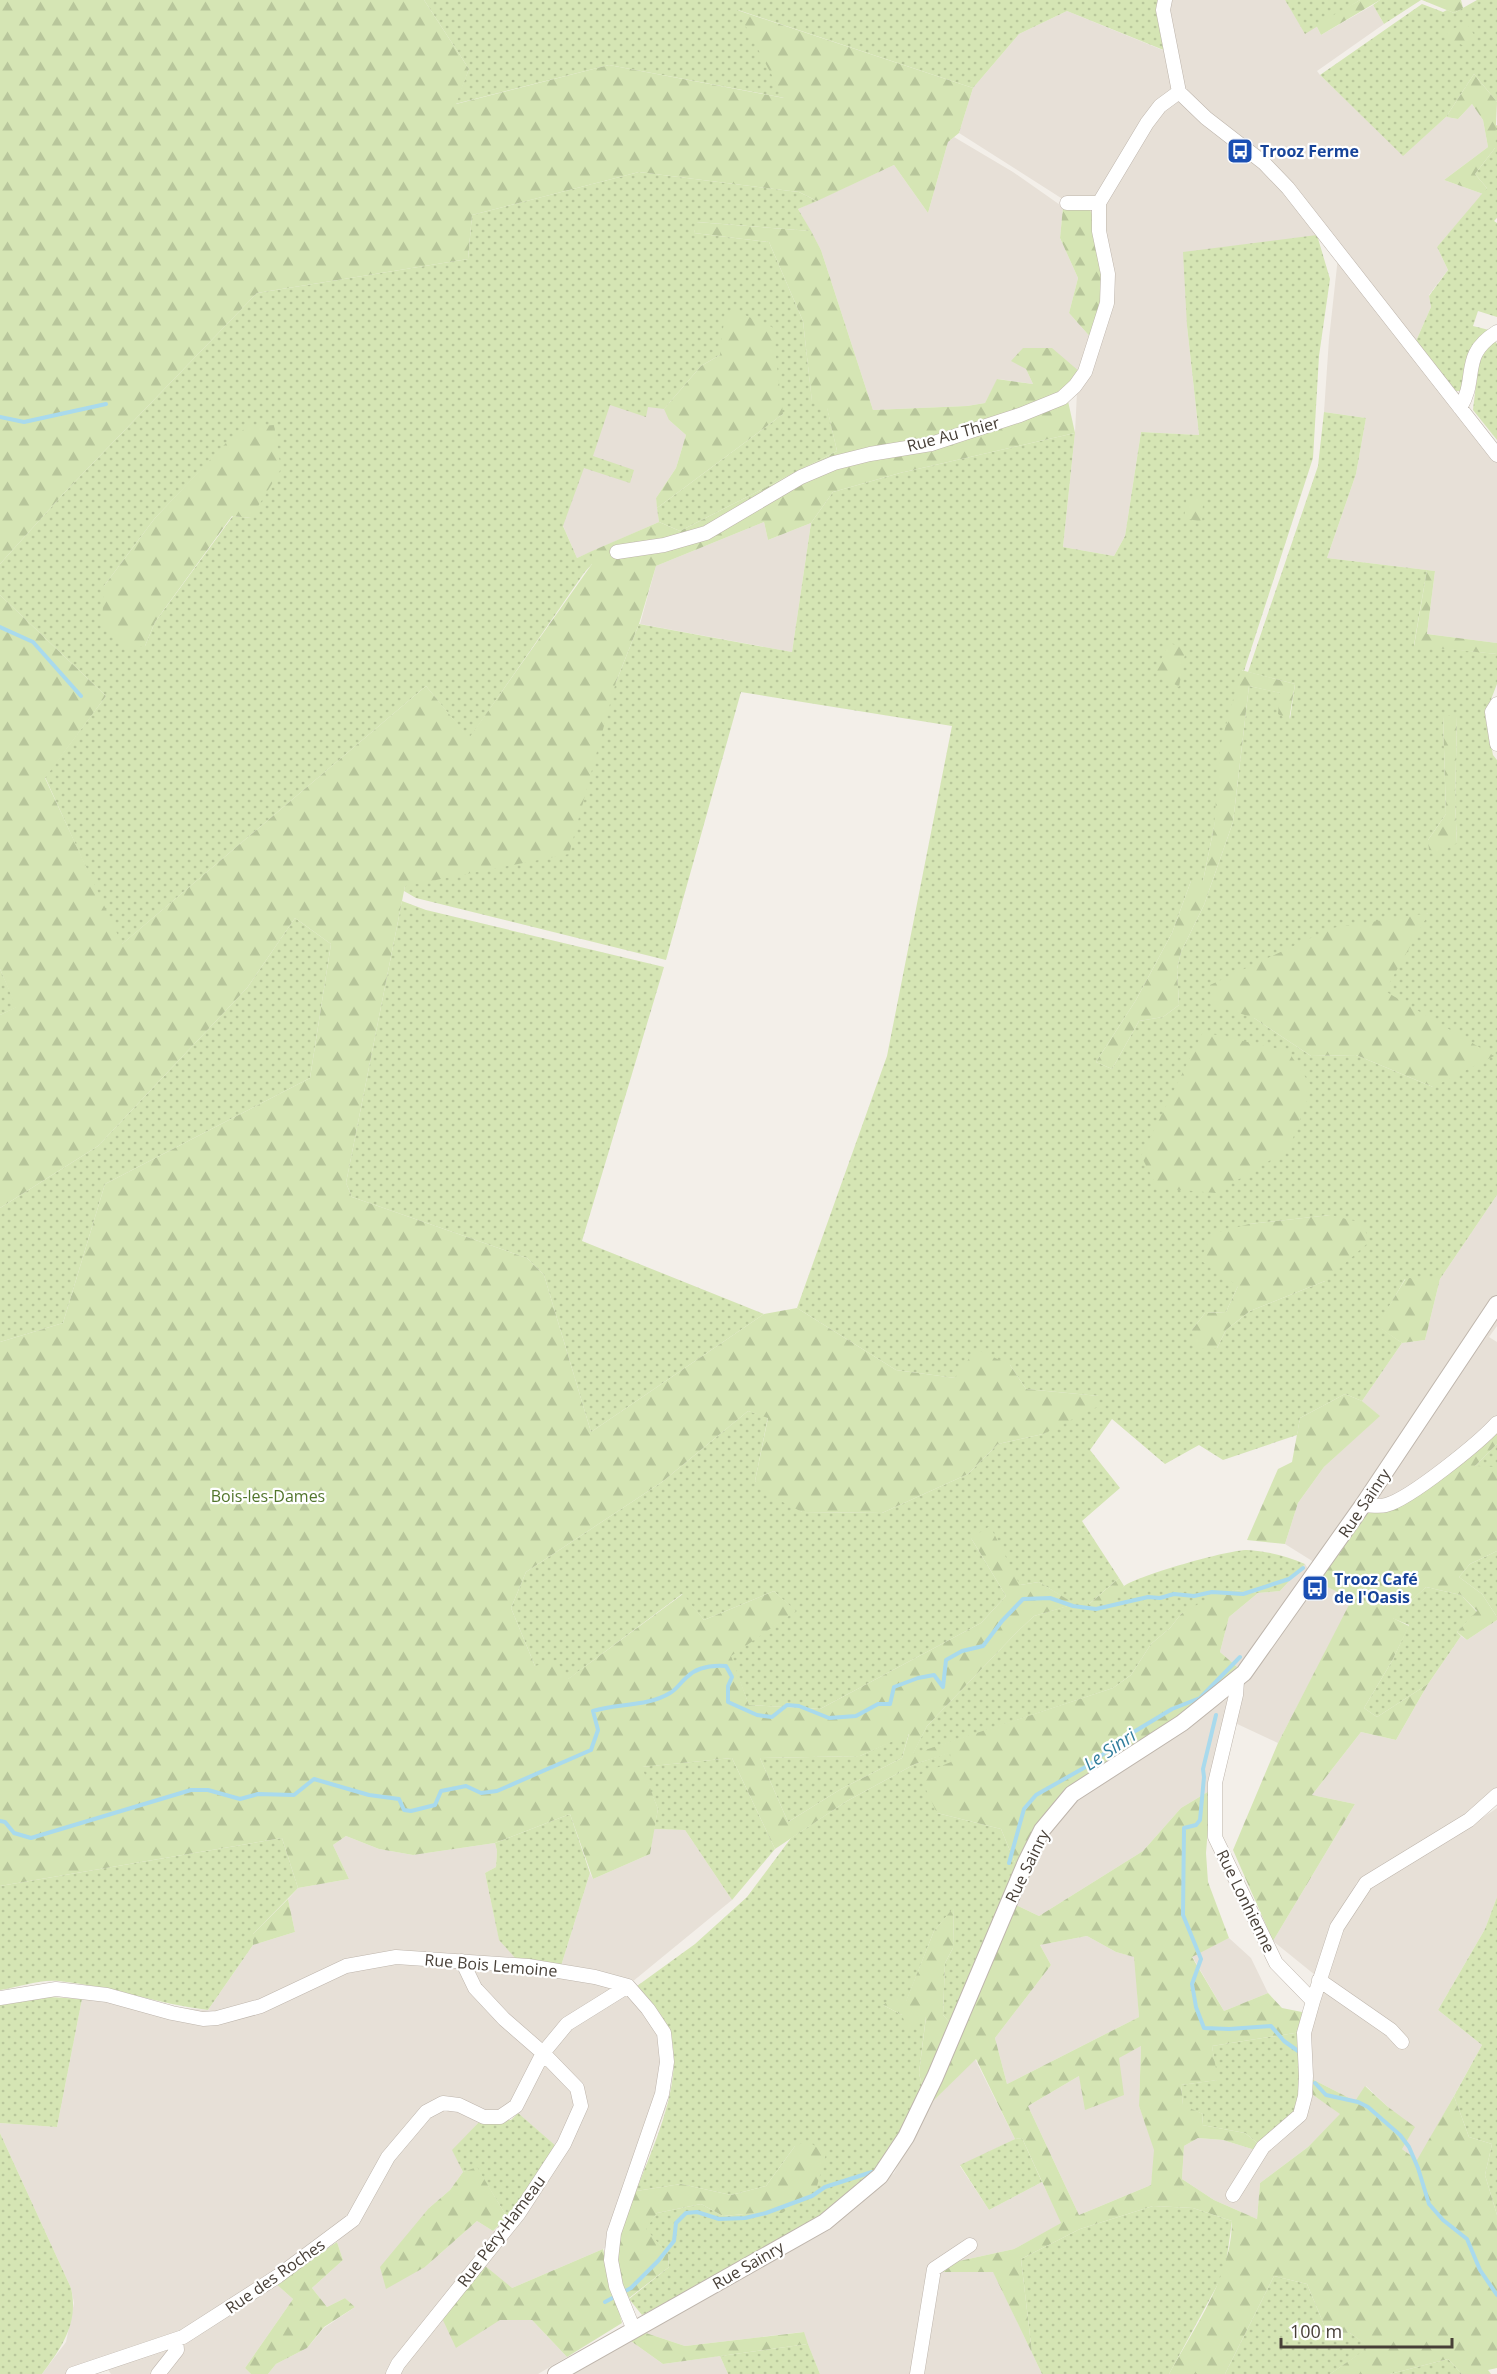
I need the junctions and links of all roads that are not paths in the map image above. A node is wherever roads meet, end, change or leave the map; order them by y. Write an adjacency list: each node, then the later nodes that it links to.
1 (1165, 0): 2 (street)
2 (1179, 92): 4 (street); 6 (street)
3 (1067, 203): 4 (street)
4 (1099, 203): 8 (street, Rue Au Thier)
5 (1497, 332): 6 (street)
6 (1460, 408): 7 (street)
7 (1497, 455)
8 (617, 552)
9 (1497, 704): 10 (street)
10 (1497, 744)
11 (1497, 1304): 13 (street, Rue Sainry)
12 (1497, 1423): 13 (street)
13 (1363, 1505): 14 (street, Rue Sainry)
14 (1237, 1681): 20 (street, Rue Lonhienne); 25 (street, Rue Sainry)
15 (1497, 1795): 17 (street)
16 (462, 1961): 18 (street, Rue Bois Lemoine); 19 (street, Rue Bois Lemoine); 22 (street, Rue Péry-Hameau)
17 (1319, 1980): 20 (street); 21 (street)
18 (628, 1986): 22 (street); 25 (street)
19 (0, 1998)
20 (1313, 2001): 23 (street)
21 (1402, 2042)
22 (543, 2053): 26 (street, Rue des Roches); 30 (street, Rue Péry-Hameau)
23 (1233, 2195)
24 (970, 2246): 31 (street)
25 (634, 2330): 27 (street, Rue Sainry)
26 (176, 2340): 28 (street, Rue des Roches); 29 (street)
27 (563, 2372)
28 (74, 2374)
29 (158, 2374)
30 (393, 2374)
31 (917, 2374)

